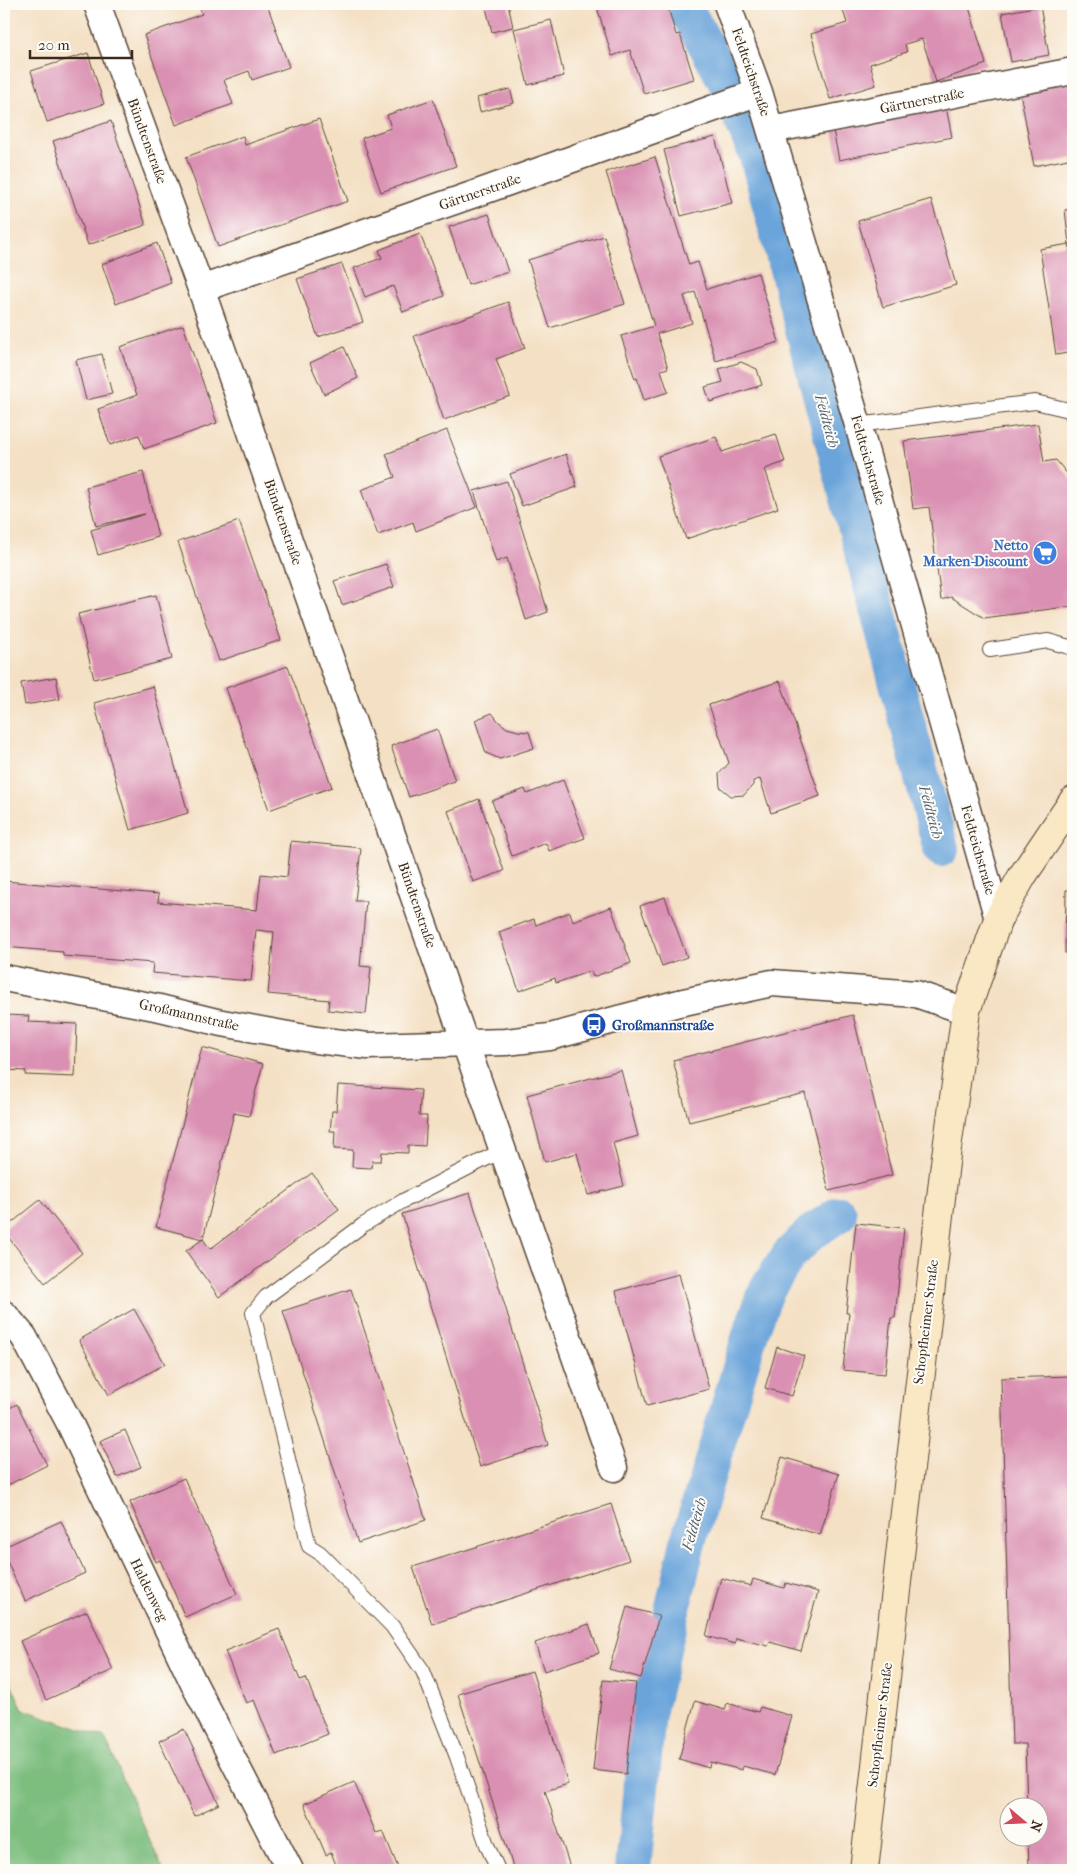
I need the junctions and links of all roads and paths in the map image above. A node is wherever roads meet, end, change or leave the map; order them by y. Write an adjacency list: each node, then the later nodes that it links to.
1 (97, 4): 6 (street, Bündtenstraße)
2 (727, 4): 4 (street, Feldteichstraße)
3 (1073, 71): 5 (street, Gärtnerstraße)
4 (752, 94): 5 (street, Feldteichstraße); 6 (street, Gärtnerstraße)
5 (771, 130): 8 (street, Feldteichstraße)
6 (201, 289): 15 (street, Bündtenstraße)
7 (1073, 416): 8 (lane)
8 (858, 425): 12 (street, Feldteichstraße)
9 (1073, 648): 10 (lane)
10 (990, 650)
11 (1073, 801): 12 (main road, Schopfheimer Straße)
12 (998, 919): 14 (main road, Schopfheimer Straße)
13 (4, 978): 15 (street, Großmannstraße)
14 (966, 1011): 15 (street, Großmannstraße); 21 (main road, Schopfheimer Straße)
15 (465, 1042): 16 (street)
16 (503, 1150): 18 (street); 20 (lane)
17 (4, 1314): 19 (street, Haldenweg)
18 (614, 1468)
19 (290, 1870)
20 (498, 1870)
21 (864, 1870)

